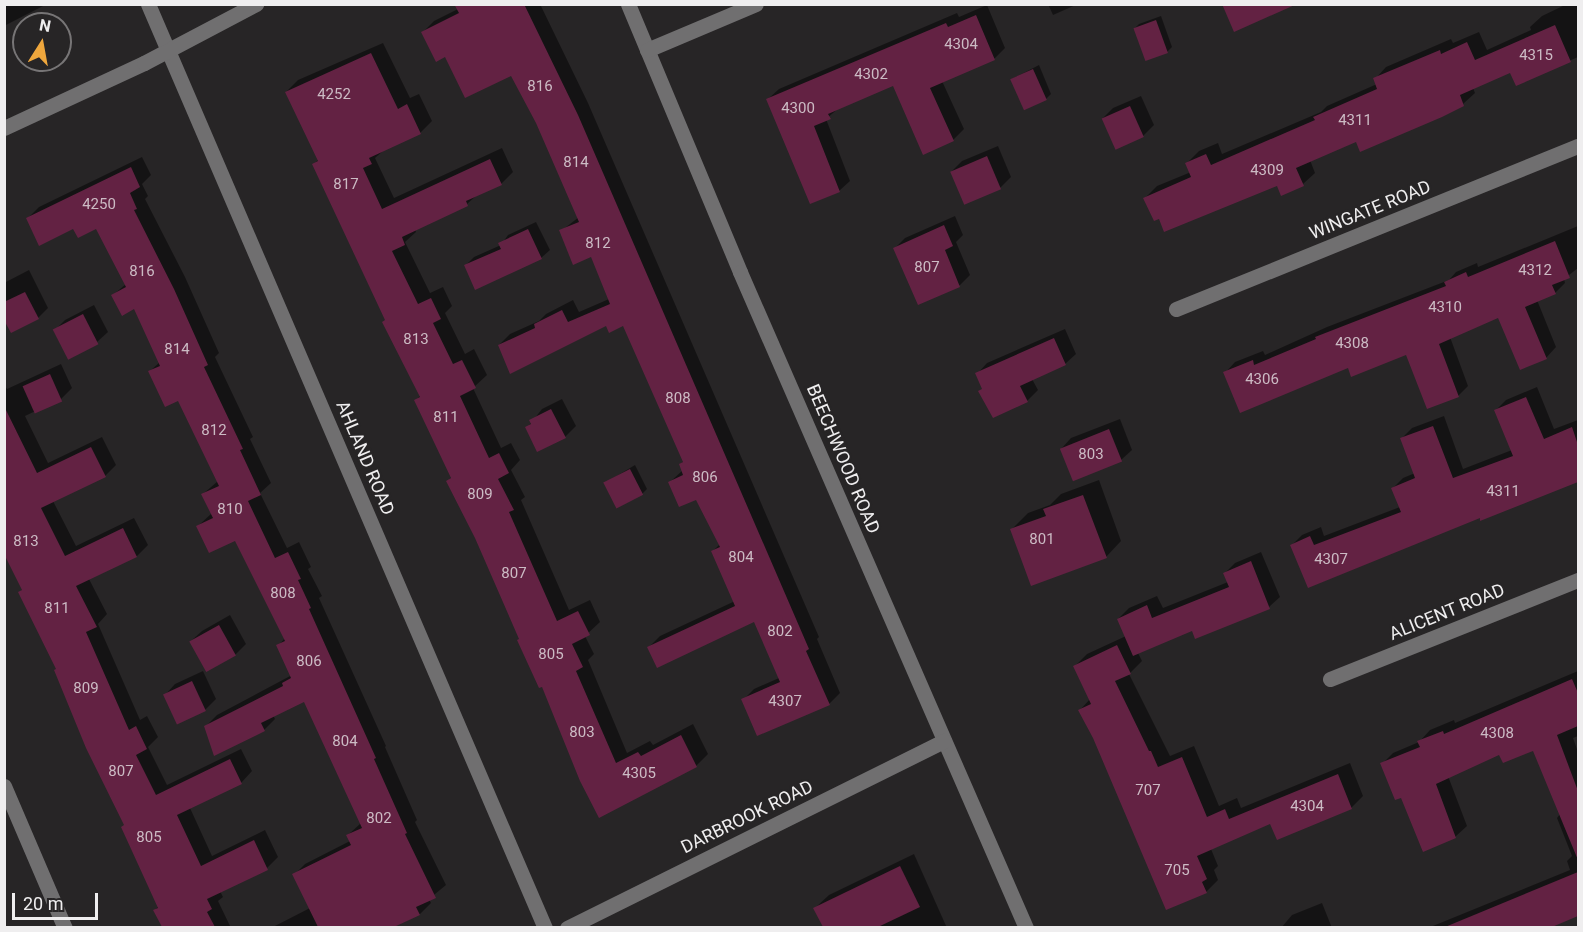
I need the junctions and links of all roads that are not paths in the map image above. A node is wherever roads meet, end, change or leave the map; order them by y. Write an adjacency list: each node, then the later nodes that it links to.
1 (148, 4): 6 (street, AHLAND ROAD)
2 (256, 4): 6 (street)
3 (628, 4): 5 (street, BEECHWOOD ROAD)
4 (756, 4): 5 (street)
5 (647, 50): 12 (street, BEECHWOOD ROAD)
6 (167, 51): 7 (street); 15 (street, AHLAND ROAD)
7 (4, 128)
8 (1578, 146): 9 (street, WINGATE ROAD)
9 (1176, 309)
10 (1578, 580): 11 (street, ALICENT ROAD)
11 (1330, 679)
12 (944, 741): 16 (street, DARBROOK ROAD); 17 (street, BEECHWOOD ROAD)
13 (4, 786): 14 (street)
14 (65, 927)
15 (545, 927)
16 (567, 927)
17 (1026, 927)

